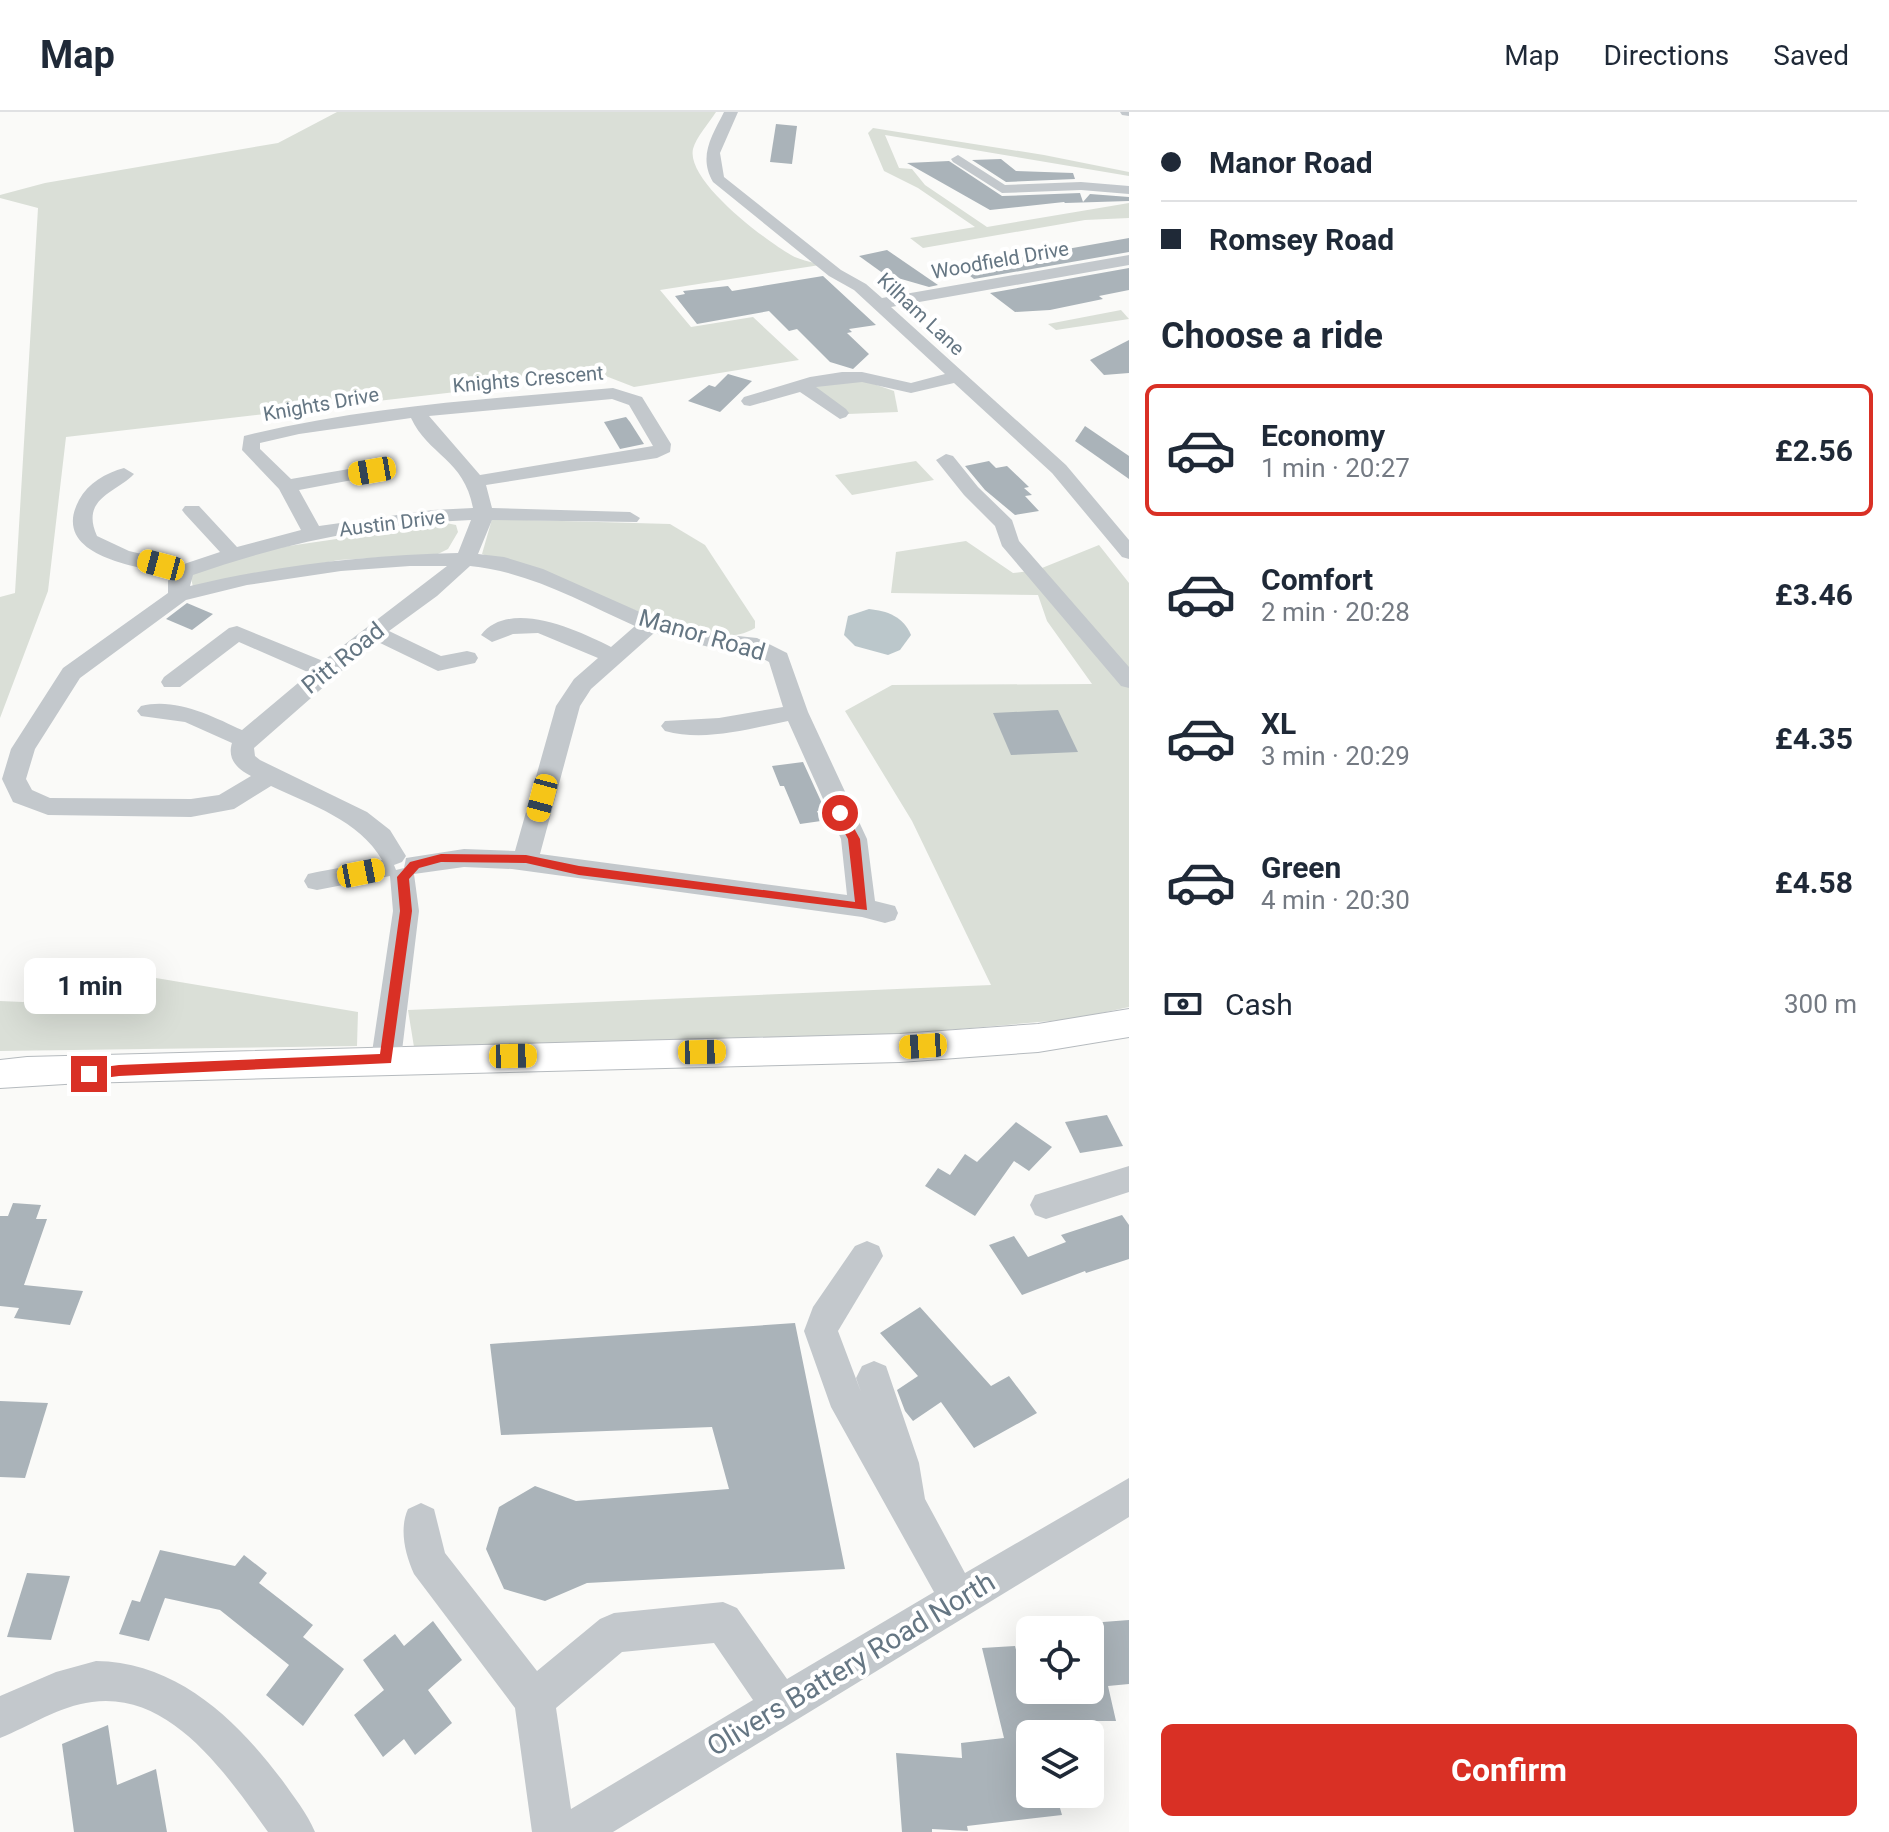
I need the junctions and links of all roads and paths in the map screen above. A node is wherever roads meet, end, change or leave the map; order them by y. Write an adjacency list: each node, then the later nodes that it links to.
1 (731, 112): 5 (street, Kilham Lane)
2 (958, 159): 3 (street)
3 (1129, 190)
4 (1129, 260): 5 (street, Woodfield Drive)
5 (879, 304): 6 (street, Kilham Lane)
6 (957, 377): 7 (street); 20 (street, Kilham Lane)
7 (803, 385): 8 (street); 10 (street)
8 (750, 401)
9 (419, 413): 14 (street); 14 (street, Knights Crescent); 15 (street, Knights Drive)
10 (840, 413)
11 (946, 460): 31 (street)
12 (372, 471): 15 (street)
13 (124, 474): 23 (street)
14 (477, 481): 17 (street)
15 (287, 486): 19 (street, Knights Drive)
16 (192, 510): 21 (street)
17 (483, 514): 18 (street, Austin Drive); 19 (street, Austin Drive); 22 (street, Pitt Road)
18 (630, 518)
19 (313, 533): 21 (street, Austin Drive)
20 (1129, 553)
21 (233, 554): 23 (street, Austin Drive)
22 (465, 559): 24 (street, Manor Road); 25 (street, Manor Road); 26 (street, Pitt Road)
23 (185, 571): 24 (street)
24 (179, 595): 37 (street)
25 (650, 625): 28 (street); 34 (street, Manor Road)
26 (374, 632): 29 (street); 30 (street, Pitt Road)
27 (492, 635): 28 (street)
28 (612, 656): 38 (street)
29 (467, 658)
30 (326, 671): 32 (street); 36 (street, Pitt Road)
31 (1129, 681)
32 (172, 682)
33 (149, 711): 36 (street)
34 (796, 712): 35 (street); 38 (street, Manor Road)
35 (673, 726)
36 (245, 740): 37 (street)
37 (270, 775): 39 (street)
38 (526, 859): 39 (street, Manor Road)
39 (398, 867): 40 (street, Manor Road); 42 (street)
40 (317, 881)
41 (1129, 1023): 42 (main road)
42 (386, 1059): 43 (main road)
43 (119, 1070): 44 (main road); 45 (main road)
44 (0, 1074)
45 (0, 1087)
46 (1129, 1179): 47 (street)
47 (1046, 1205)
48 (867, 1256): 51 (street)
49 (874, 1378): 51 (street)
50 (1129, 1496): 53 (street, Olivers Battery Road North)
51 (907, 1503): 53 (street)
52 (421, 1522): 54 (street)
53 (958, 1599): 55 (street, Olivers Battery Road North)
54 (534, 1700): 55 (street); 58 (street)
55 (781, 1705): 59 (street, Olivers Battery Road North)
56 (0, 1718): 57 (street)
57 (294, 1832)
58 (553, 1832)
59 (573, 1832)

